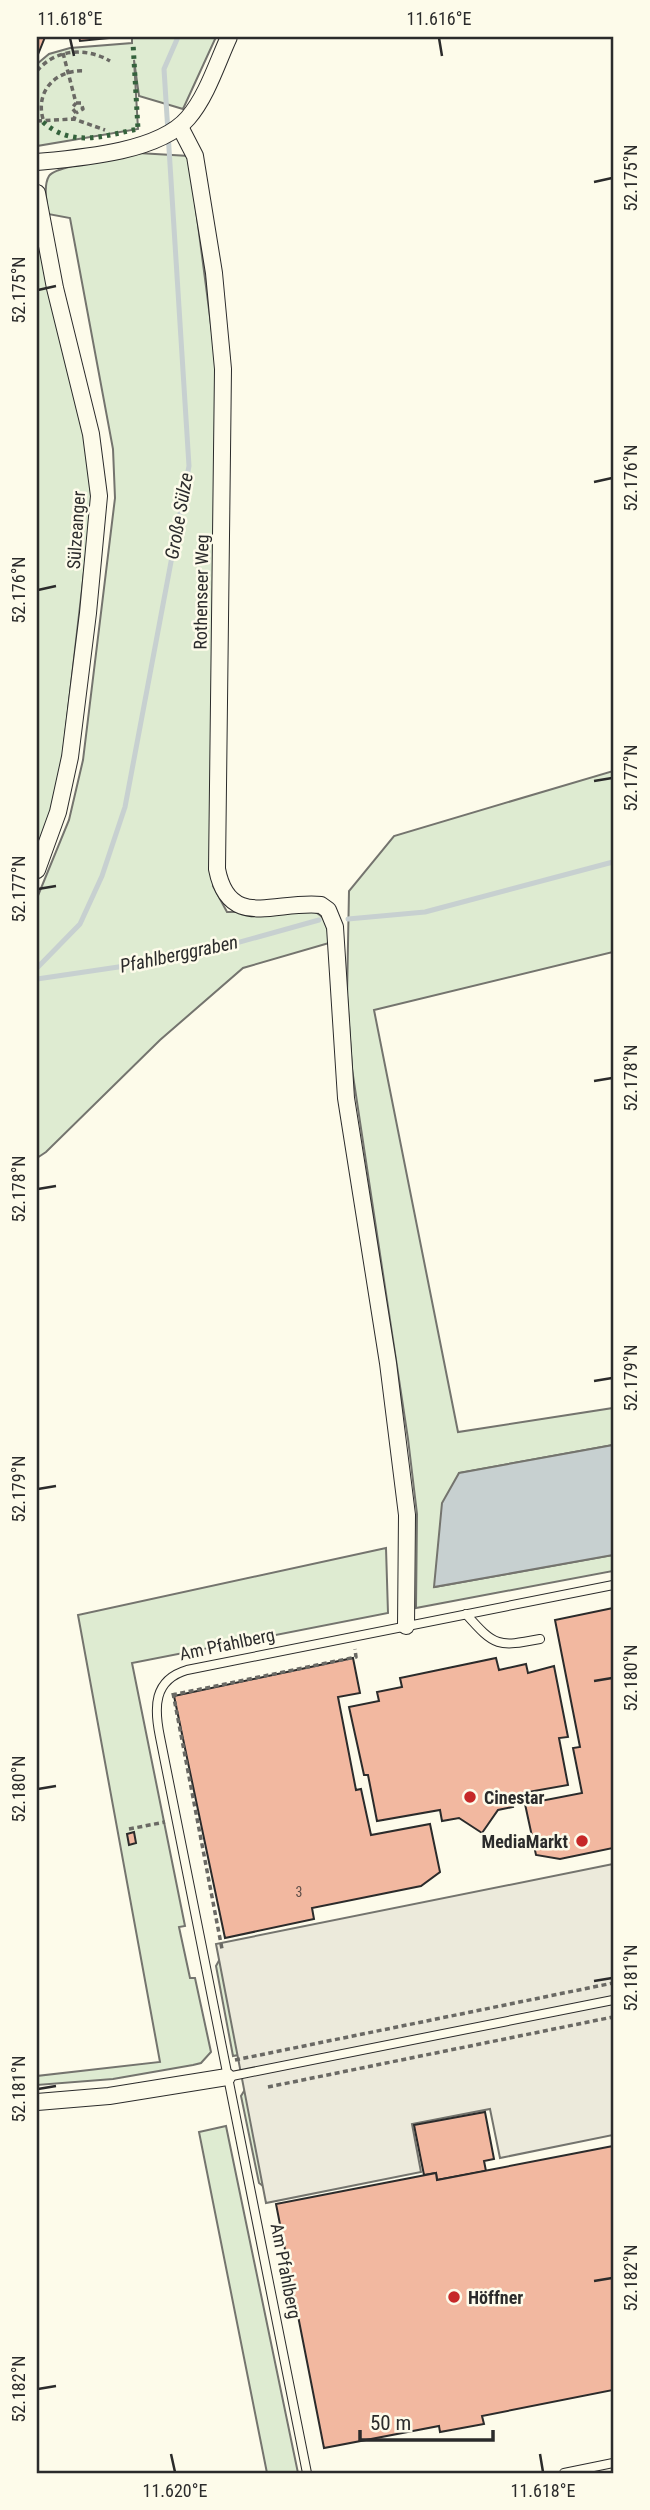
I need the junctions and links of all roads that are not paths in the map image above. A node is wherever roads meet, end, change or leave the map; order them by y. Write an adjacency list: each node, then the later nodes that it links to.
1 (229, 37): 2 (street)
2 (176, 130): 3 (street); 8 (street, Rothenseer Weg)
3 (37, 162)
4 (37, 193): 5 (street, Sülzeanger)
5 (37, 870)
6 (613, 1585): 7 (lane, Am Pfahlberg)
7 (466, 1614): 8 (lane, Am Pfahlberg); 9 (lane)
8 (406, 1626): 11 (lane, Am Pfahlberg)
9 (540, 1639)
10 (613, 2000): 11 (lane)
11 (226, 2070): 12 (street); 14 (lane, Am Pfahlberg)
12 (37, 2102)
13 (613, 2463): 15 (lane)
14 (307, 2473)
15 (564, 2473)

